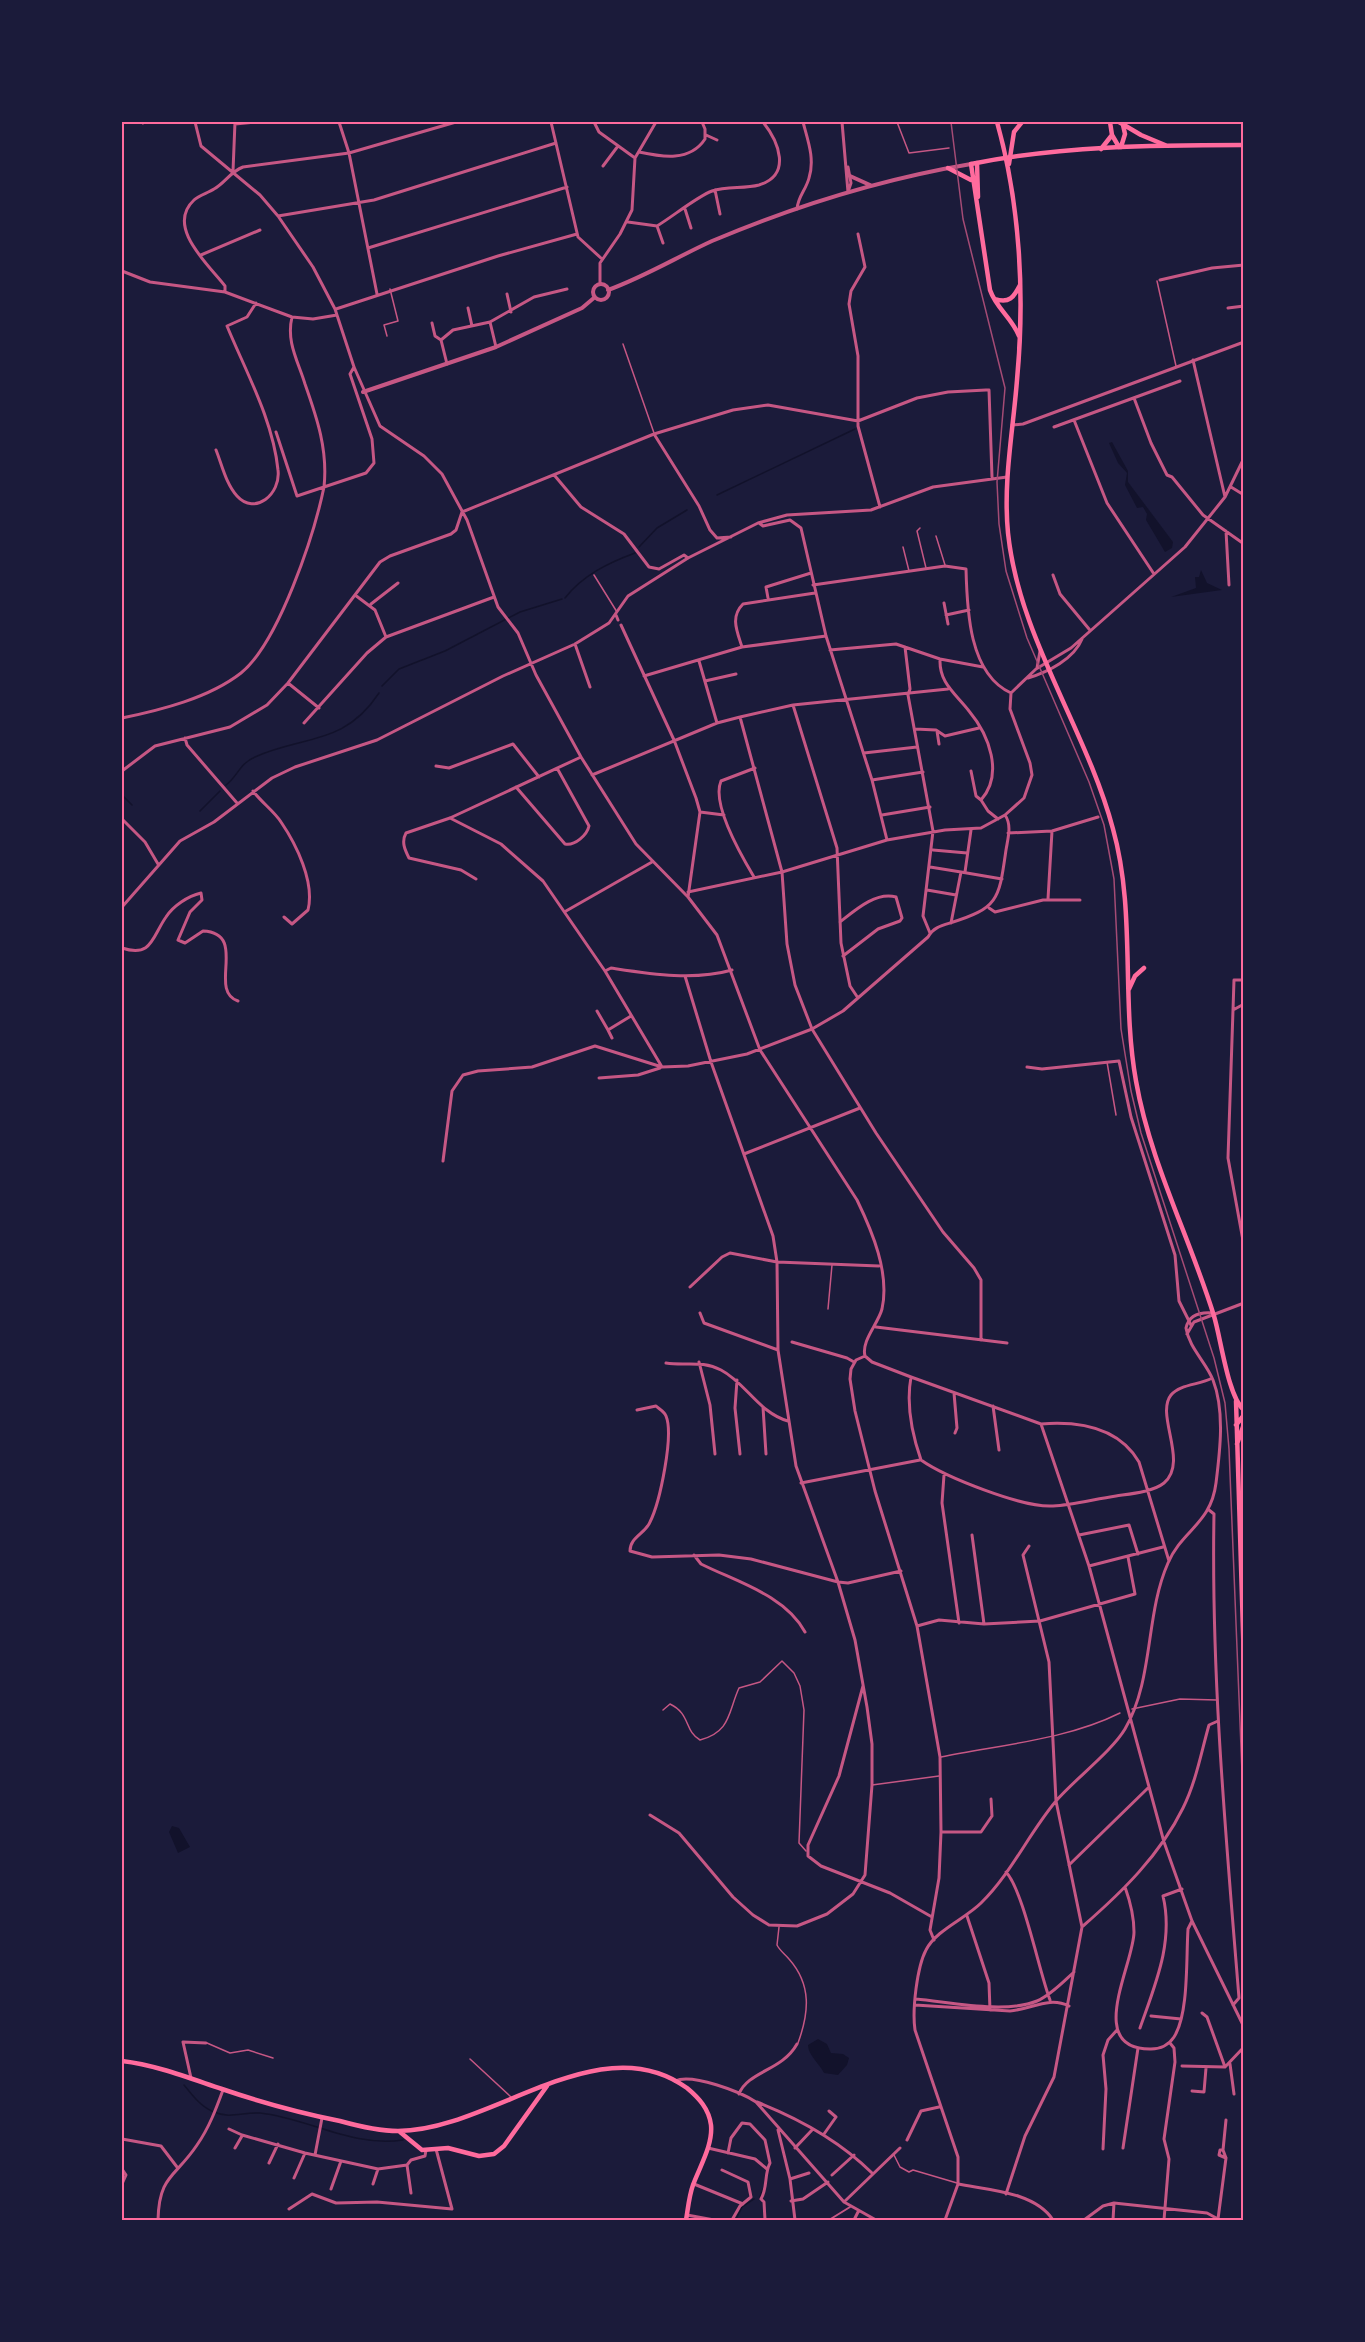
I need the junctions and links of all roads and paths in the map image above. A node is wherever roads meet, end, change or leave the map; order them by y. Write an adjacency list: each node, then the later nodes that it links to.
1 (195, 122): 36 (street)
2 (257, 122): 16 (street)
3 (339, 122): 29 (street)
4 (456, 122): 29 (street)
5 (551, 122): 21 (street)
6 (594, 122): 24 (street)
7 (656, 122): 28 (street)
8 (702, 122): 18 (street)
9 (763, 122): 41 (street)
10 (803, 122): 46 (street)
11 (842, 122): 31 (street)
12 (897, 122): 26 (lane)
13 (997, 122): 34 (main road)
14 (1022, 122): 34 (main road)
15 (1110, 122): 19 (main road)
16 (235, 123): 36 (street)
17 (1121, 123): 22 (main road); 25 (main road)
18 (706, 135): 20 (street); 28 (street)
19 (1112, 135): 25 (main road); 27 (main road)
20 (717, 140)
21 (556, 143): 40 (street); 44 (street)
22 (1165, 145): 23 (main road); 25 (main road)
23 (1244, 145)
24 (618, 146): 30 (street); 33 (street)
25 (1120, 147): 27 (main road)
26 (949, 148)
27 (1101, 149): 32 (main road)
28 (638, 152): 30 (street)
29 (349, 153): 36 (street); 44 (street)
30 (635, 158): 49 (street)
31 (846, 162): 37 (street); 42 (street)
32 (974, 163): 35 (street); 38 (main road); 43 (main road)
33 (603, 166)
34 (1008, 166): 63 (main road)
35 (948, 168): 38 (main road); 39 (street)
36 (233, 171): 48 (street); 57 (street)
37 (850, 176): 39 (street); 42 (street)
38 (972, 180): 43 (main road)
39 (871, 186): 42 (street)
40 (567, 187): 53 (street); 56 (street)
41 (715, 190): 45 (street); 47 (street)
42 (848, 192): 46 (street)
43 (977, 200): 71 (main road)
44 (359, 203): 48 (street); 56 (street)
45 (686, 209): 50 (street); 51 (street)
46 (797, 209): 66 (street)
47 (720, 214)
48 (278, 216): 76 (street)
49 (628, 222): 50 (street); 58 (street)
50 (657, 226): 55 (street)
51 (691, 228)
52 (260, 230): 57 (street)
53 (577, 234): 58 (street); 65 (street)
54 (858, 234): 97 (street)
55 (663, 243)
56 (368, 249): 68 (street)
57 (201, 255): 67 (street)
58 (602, 259): 62 (street)
59 (1244, 265): 61 (street)
60 (122, 271): 67 (street)
61 (1159, 280): 92 (lane)
62 (600, 284): 66 (street); 70 (street)
63 (1020, 285): 71 (main road); 84 (main road)
64 (567, 289): 77 (street)
65 (390, 290): 68 (street); 83 (lane)
66 (608, 290): 70 (street)
67 (225, 292): 72 (street)
68 (377, 294): 76 (street)
69 (507, 294): 77 (street)
70 (595, 297): 88 (street)
71 (993, 298): 84 (main road)
72 (256, 303): 79 (street); 102 (street)
73 (1244, 306): 75 (street)
74 (468, 308): 82 (street)
75 (1228, 308)
76 (335, 309): 78 (street)
77 (511, 312): 80 (street)
78 (337, 315): 79 (street); 91 (street)
79 (292, 317): 107 (street)
80 (490, 321): 82 (street); 88 (street)
81 (432, 322): 85 (street)
82 (472, 326): 85 (street)
83 (387, 336)
84 (1020, 338): 98 (main road)
85 (441, 340): 90 (street)
86 (1244, 342): 89 (street)
87 (623, 344): 101 (lane)
88 (496, 347): 90 (street)
89 (1193, 360): 92 (street); 110 (street)
90 (447, 366): 94 (street)
91 (354, 367): 94 (street); 107 (street)
92 (1176, 367): 98 (street)
93 (1180, 381): 95 (street)
94 (363, 392): 112 (street)
95 (1134, 398): 96 (street); 113 (street)
96 (1074, 420): 99 (street); 126 (street)
97 (858, 421): 101 (street); 106 (street); 111 (street)
98 (1012, 425): 105 (main road)
99 (1054, 427)
100 (276, 432): 107 (street)
101 (654, 434): 104 (street); 118 (street)
102 (216, 450)
103 (1244, 458): 108 (street)
104 (555, 476): 112 (street); 121 (street)
105 (1006, 476): 106 (street); 149 (main road)
106 (992, 477): 111 (street)
107 (324, 487): 173 (street)
108 (1231, 487): 109 (street); 110 (street)
109 (1244, 495)
110 (1225, 497): 113 (street)
111 (880, 507): 114 (street)
112 (462, 512): 133 (street); 134 (street)
113 (1210, 519): 116 (street); 126 (street)
114 (758, 523): 118 (street); 125 (street)
115 (920, 528): 123 (lane)
116 (1226, 531): 119 (street); 131 (street)
117 (936, 536): 122 (lane)
118 (732, 537): 121 (street)
119 (1244, 544)
120 (903, 547): 124 (lane)
121 (688, 558): 139 (street)
122 (945, 566): 123 (street); 138 (street)
123 (927, 569): 124 (street)
124 (910, 572): 130 (street)
125 (811, 573): 130 (street); 135 (street)
126 (1154, 574): 144 (street)
127 (594, 575): 139 (lane)
128 (1053, 575): 144 (street)
129 (398, 583): 137 (street)
130 (813, 585): 132 (street)
131 (1229, 585)
132 (815, 593): 135 (street); 145 (street)
133 (354, 594): 137 (street); 164 (street)
134 (494, 597): 147 (street); 156 (street)
135 (768, 599): 150 (street)
136 (944, 603): 140 (street)
137 (371, 604): 147 (street)
138 (969, 610): 140 (street); 157 (street)
139 (616, 614): 141 (street); 148 (street)
140 (946, 615): 142 (street)
141 (618, 621)
142 (948, 624)
143 (621, 625): 161 (street)
144 (1089, 629): 146 (street)
145 (826, 636): 150 (street); 152 (street)
146 (1083, 636): 155 (street); 159 (street)
147 (386, 637): 171 (street)
148 (575, 644): 156 (street); 165 (street)
149 (1041, 646): 155 (main road); 158 (street)
150 (742, 647): 154 (street)
151 (905, 647): 152 (street); 153 (street); 168 (street)
152 (830, 650): 169 (street)
153 (940, 659): 157 (street); 166 (street)
154 (699, 661): 161 (street); 163 (street)
155 (1047, 663): 158 (street); 159 (main road)
156 (531, 664): 184 (street); 195 (street)
157 (983, 667): 167 (street)
158 (1036, 669): 162 (street)
159 (1050, 669): 162 (street); 243 (main road)
160 (736, 674): 163 (street)
161 (644, 676): 180 (street)
162 (1027, 678): 167 (street)
163 (705, 681): 175 (street)
164 (288, 683): 171 (street); 179 (street)
165 (590, 687)
166 (948, 689): 168 (street); 176 (street)
167 (1011, 693): 202 (street)
168 (908, 694): 169 (street); 177 (street)
169 (845, 698): 170 (street); 183 (street)
170 (794, 705): 172 (street); 214 (street)
171 (319, 708): 174 (street)
172 (740, 717): 175 (street); 187 (street)
173 (122, 718)
174 (304, 723)
175 (717, 723): 180 (street)
176 (979, 728): 178 (street); 196 (street)
177 (915, 729): 178 (street); 182 (street)
178 (936, 730): 181 (street)
179 (185, 738): 188 (street); 197 (street)
180 (674, 740): 191 (street); 199 (street)
181 (939, 744)
182 (917, 747): 183 (street); 190 (street)
183 (864, 753): 193 (street)
184 (581, 757): 186 (street); 191 (street)
185 (436, 766): 192 (street)
186 (557, 768): 192 (street); 194 (street)
187 (755, 768): 200 (street); 218 (street)
188 (122, 771)
189 (971, 771): 196 (street)
190 (922, 772): 193 (street); 198 (street)
191 (592, 775): 215 (street)
192 (539, 777): 194 (street)
193 (872, 780): 201 (street)
194 (516, 787): 204 (street)
195 (253, 791): 197 (street); 232 (street)
196 (981, 800): 206 (street)
197 (237, 803): 216 (street)
198 (930, 807): 201 (street); 208 (street)
199 (700, 812): 200 (street); 224 (street)
200 (724, 815): 220 (street)
201 (882, 815): 211 (street)
202 (1005, 815): 206 (street); 210 (street)
203 (1098, 817): 209 (street)
204 (450, 818): 221 (street); 231 (street)
205 (122, 819): 216 (street)
206 (998, 819): 207 (street)
207 (971, 830): 208 (street); 213 (street)
208 (933, 831): 211 (street); 212 (street)
209 (1052, 831): 210 (street); 227 (street)
210 (1008, 833): 222 (street)
211 (887, 840): 214 (street)
212 (933, 850): 213 (street); 217 (street)
213 (967, 853): 219 (street)
214 (838, 854): 218 (street); 233 (street)
215 (652, 862): 226 (street); 231 (street)
216 (158, 864): 229 (street)
217 (930, 867): 219 (street); 223 (street)
218 (782, 872): 220 (street); 250 (street)
219 (963, 872): 222 (street); 225 (street)
220 (754, 877): 224 (street)
221 (476, 879)
222 (1002, 879): 230 (street)
223 (927, 890): 225 (street); 235 (street)
224 (688, 892): 226 (street)
225 (956, 895): 234 (street)
226 (688, 897): 239 (street)
227 (1048, 899): 228 (street); 230 (street)
228 (1080, 900)
229 (122, 907)
230 (988, 908): 234 (street)
231 (566, 911): 240 (street)
232 (284, 917)
233 (840, 922): 237 (street); 237 (street)
234 (951, 923): 235 (street)
235 (930, 933): 244 (street)
236 (122, 948): 245 (street)
237 (843, 956): 244 (street)
238 (1144, 968): 243 (main road)
239 (732, 970): 241 (street); 253 (street)
240 (605, 971): 241 (street); 249 (street)
241 (685, 976): 255 (street)
242 (1244, 980): 247 (street)
243 (1128, 992): 272 (main road)
244 (858, 998): 250 (street)
245 (238, 1001)
246 (1244, 1004): 247 (street)
247 (1233, 1010): 264 (street)
248 (597, 1011): 251 (street)
249 (632, 1016): 251 (street); 256 (street)
250 (812, 1029): 253 (street); 259 (street)
251 (608, 1030): 252 (street)
252 (612, 1038)
253 (760, 1050): 255 (street); 261 (street)
254 (1107, 1061): 257 (street); 260 (lane); 273 (street)
255 (711, 1062): 256 (street); 262 (street)
256 (662, 1067): 258 (street); 263 (street)
257 (1027, 1067)
258 (599, 1078)
259 (860, 1108): 261 (street); 275 (street)
260 (1116, 1115)
261 (812, 1127): 262 (street); 267 (street)
262 (744, 1154): 265 (street)
263 (443, 1161)
264 (1244, 1246)
265 (777, 1262): 266 (street); 268 (street); 278 (street)
266 (832, 1264): 267 (street); 270 (lane)
267 (879, 1266): 274 (street)
268 (690, 1287)
269 (1244, 1303): 272 (street)
270 (828, 1309)
271 (700, 1313): 278 (street)
272 (1213, 1313): 273 (street); 287 (main road)
273 (1189, 1324): 284 (street)
274 (876, 1327): 275 (street); 279 (street)
275 (981, 1340): 277 (street)
276 (792, 1342): 281 (street)
277 (1007, 1343)
278 (778, 1350): 293 (street)
279 (865, 1356): 281 (street); 283 (street)
280 (699, 1362): 282 (street); 285 (street); 300 (street)
281 (854, 1362): 304 (street)
282 (666, 1363)
283 (911, 1377): 286 (street); 303 (street)
284 (1212, 1378): 307 (street); 309 (street)
285 (737, 1380): 289 (street); 301 (street)
286 (954, 1393): 288 (street); 297 (street)
287 (1236, 1401): 291 (main road); 295 (main road)
288 (993, 1406): 294 (street); 299 (street)
289 (763, 1407): 293 (street); 302 (street)
290 (637, 1410): 315 (street)
291 (1244, 1410)
292 (1244, 1415): 295 (main road)
293 (788, 1421): 306 (street)
294 (1041, 1424): 307 (street); 308 (street)
295 (1236, 1427): 298 (main road)
296 (1243, 1428): 298 (main road)
297 (955, 1433)
298 (1236, 1446): 327 (main road)
299 (999, 1450)
300 (715, 1454)
301 (740, 1454)
302 (766, 1454)
303 (921, 1460): 304 (street); 305 (street)
304 (869, 1469): 306 (street); 319 (street)
305 (944, 1475): 308 (street); 323 (street)
306 (801, 1483): 320 (street)
307 (1147, 1489): 308 (street); 313 (street)
308 (1070, 1503): 311 (street)
309 (1209, 1510): 317 (street); 329 (street)
310 (972, 1535): 324 (street)
311 (1079, 1535): 314 (street); 318 (street)
312 (1029, 1546): 322 (street)
313 (1163, 1547): 314 (street); 317 (street)
314 (1138, 1554): 316 (street)
315 (694, 1555): 320 (street); 326 (street)
316 (1128, 1557): 318 (street); 321 (street)
317 (1169, 1561): 330 (street)
318 (1089, 1566): 321 (street)
319 (901, 1571): 320 (street); 325 (street)
320 (838, 1582): 328 (street)
321 (1100, 1604): 322 (street); 333 (street)
322 (1040, 1621): 324 (street); 335 (street)
323 (959, 1623): 324 (street); 325 (street)
324 (984, 1624)
325 (917, 1626): 336 (street)
326 (805, 1632)
327 (1244, 1664)
328 (864, 1682): 338 (street); 345 (street)
329 (1218, 1701): 330 (lane); 334 (street)
330 (1132, 1709): 333 (street)
331 (663, 1710): 345 (lane)
332 (1120, 1713): 335 (lane)
333 (1130, 1719): 339 (street); 341 (street)
334 (1218, 1721): 344 (street); 363 (street)
335 (1054, 1734): 336 (lane); 341 (street)
336 (940, 1757): 337 (street)
337 (941, 1775): 338 (lane); 343 (street)
338 (872, 1785): 348 (street)
339 (1148, 1788): 344 (street); 346 (street)
340 (991, 1799): 343 (street)
341 (1056, 1801): 346 (street); 347 (street)
342 (650, 1815): 354 (street)
343 (941, 1832): 352 (street)
344 (1164, 1842): 349 (street); 350 (street)
345 (806, 1851): 348 (street)
346 (1069, 1865): 355 (street)
347 (1006, 1872): 351 (street); 358 (street)
348 (862, 1882): 352 (street); 354 (street)
349 (1125, 1887): 355 (street); 371 (street)
350 (1182, 1889): 353 (street); 370 (street)
351 (967, 1916): 356 (street); 362 (street)
352 (932, 1917): 356 (street)
353 (1192, 1921): 363 (street); 368 (street)
354 (779, 1927): 373 (lane)
355 (1082, 1927): 357 (street)
356 (934, 1940): 359 (street)
357 (1075, 1972): 358 (street); 364 (street)
358 (1048, 1994): 360 (street); 362 (street)
359 (916, 1999): 361 (street); 362 (street)
360 (1050, 2000): 364 (street); 365 (street)
361 (915, 2005): 365 (street); 395 (street)
362 (991, 2005): 365 (street)
363 (1233, 2005): 369 (street)
364 (1069, 2006): 447 (street)
365 (990, 2010)
366 (1202, 2013): 382 (street)
367 (1151, 2016): 368 (street)
368 (1181, 2019): 374 (street)
369 (1243, 2027)
370 (1140, 2028)
371 (1118, 2030): 376 (street); 418 (street)
372 (206, 2043): 377 (lane); 384 (street)
373 (798, 2043): 390 (street)
374 (1170, 2043): 376 (street); 457 (street)
375 (1244, 2047): 380 (street)
376 (1138, 2048): 416 (street)
377 (273, 2058)
378 (470, 2059): 392 (lane)
379 (122, 2061): 384 (main road)
380 (1230, 2064): 382 (street); 391 (street)
381 (1182, 2066): 383 (street)
382 (1225, 2067): 383 (street)
383 (1206, 2068): 388 (street)
384 (191, 2079): 387 (main road)
385 (675, 2081): 386 (main road); 390 (street); 412 (main road)
386 (547, 2086): 389 (main road); 394 (main road)
387 (223, 2090): 397 (main road); 430 (street)
388 (1192, 2091)
389 (525, 2093): 392 (main road); 394 (main road)
390 (739, 2094): 393 (street)
391 (1234, 2094)
392 (512, 2098): 400 (main road)
393 (756, 2102): 401 (street); 402 (street)
394 (534, 2103): 417 (main road)
395 (939, 2106): 408 (street); 444 (street)
396 (829, 2111): 404 (street)
397 (322, 2118): 403 (main road); 423 (street)
398 (1226, 2120): 420 (street)
399 (229, 2129): 405 (street)
400 (414, 2130): 403 (main road); 406 (main road)
401 (778, 2130): 409 (street); 413 (street)
402 (812, 2130): 404 (street); 414 (street)
403 (398, 2131): 406 (main road)
404 (824, 2134): 424 (street)
405 (242, 2135): 410 (street); 411 (street)
406 (410, 2138): 419 (main road)
407 (122, 2139): 430 (street)
408 (907, 2140)
409 (791, 2143): 413 (street); 414 (street)
410 (278, 2144): 421 (street); 428 (street)
411 (235, 2148)
412 (708, 2148): 422 (street); 443 (main road)
413 (782, 2148): 439 (street)
414 (795, 2148): 440 (street)
415 (900, 2148): 425 (street)
416 (1123, 2148)
417 (436, 2149): 419 (main road); 456 (street)
418 (1103, 2149)
419 (426, 2150): 429 (street)
420 (1223, 2150): 426 (street); 426 (street)
421 (305, 2153): 423 (street); 438 (street)
422 (728, 2153): 433 (street); 433 (street)
423 (315, 2155): 427 (street)
424 (854, 2155): 436 (street); 437 (street)
425 (894, 2155): 436 (street); 444 (lane)
426 (1226, 2158): 473 (street)
427 (341, 2161): 432 (street); 445 (street)
428 (268, 2163)
429 (407, 2165): 432 (street); 446 (street)
430 (177, 2168): 460 (street)
431 (122, 2169): 441 (street)
432 (378, 2169): 442 (street)
433 (767, 2169): 450 (street)
434 (722, 2170): 449 (street)
435 (809, 2173): 439 (street)
436 (872, 2173): 452 (street)
437 (832, 2175)
438 (294, 2178)
439 (790, 2179): 451 (street)
440 (828, 2182): 451 (street); 452 (street)
441 (122, 2183): 448 (lane)
442 (374, 2184)
443 (693, 2184): 454 (street); 459 (main road)
444 (958, 2184): 447 (street); 468 (street)
445 (331, 2189)
446 (411, 2193)
447 (1006, 2194): 469 (street)
448 (122, 2197)
449 (751, 2197): 450 (street); 454 (street)
450 (761, 2199): 463 (street)
451 (791, 2201): 464 (street)
452 (844, 2202): 455 (street)
453 (1114, 2203): 457 (street); 470 (street); 471 (street)
454 (742, 2204): 462 (street)
455 (850, 2206): 458 (street); 465 (street)
456 (289, 2209)
457 (1164, 2209): 472 (street); 473 (street)
458 (858, 2212): 466 (street); 467 (street)
459 (687, 2218): 461 (street)
460 (158, 2220)
461 (714, 2220)
462 (732, 2220)
463 (765, 2220)
464 (795, 2220)
465 (829, 2220)
466 (854, 2220)
467 (876, 2220)
468 (945, 2220)
469 (1053, 2220)
470 (1084, 2220)
471 (1113, 2220)
472 (1164, 2220)
473 (1218, 2220)

